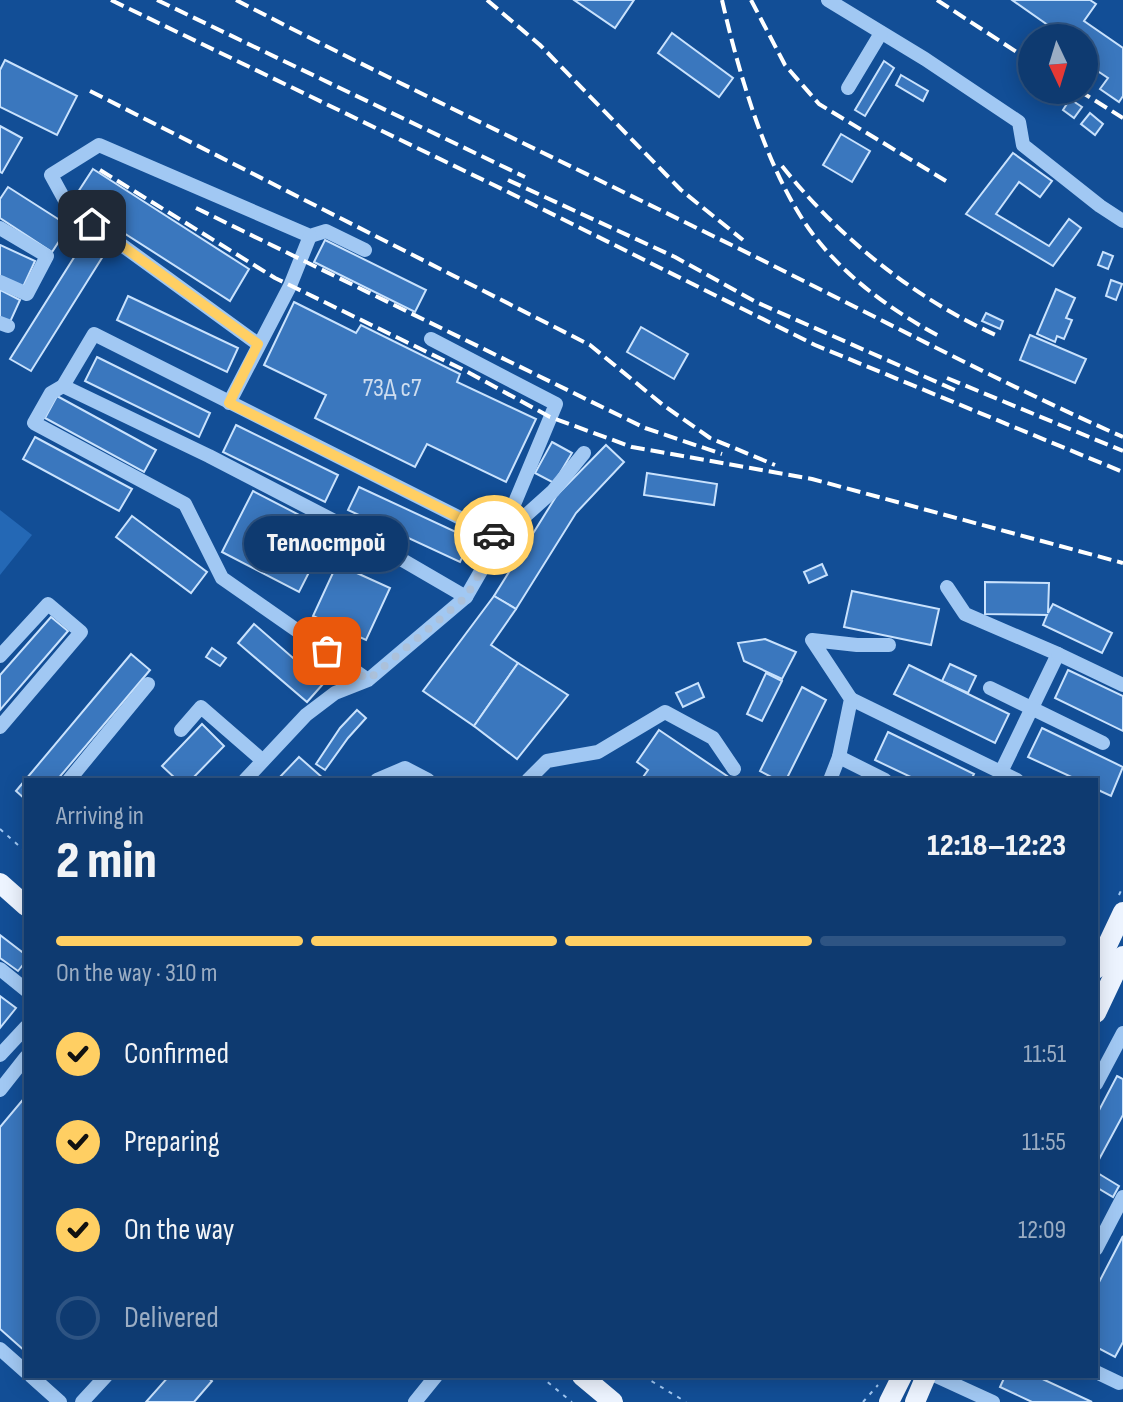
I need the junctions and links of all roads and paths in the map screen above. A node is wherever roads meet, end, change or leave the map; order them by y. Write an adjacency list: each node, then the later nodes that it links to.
1 (828, 0): 2 (street)
2 (881, 33): 3 (street); 4 (street)
3 (848, 88)
4 (1123, 221)
5 (0, 228): 8 (street)
6 (310, 236): 7 (street); 10 (street); 10 (street)
7 (365, 250)
8 (0, 282)
9 (431, 339): 14 (street)
10 (258, 344): 12 (street)
11 (63, 386): 12 (street); 16 (street); 20 (street)
12 (229, 403): 14 (street)
13 (584, 453): 14 (street)
14 (500, 538): 16 (street)
15 (947, 587): 18 (street)
16 (466, 597): 20 (street)
17 (889, 645): 24 (street)
18 (1058, 654): 22 (street); 25 (street)
19 (0, 656): 26 (street)
20 (368, 680): 30 (street)
21 (148, 684): 33 (street)
22 (1123, 685)
23 (990, 688): 25 (street)
24 (851, 699): 29 (street); 32 (street)
25 (1032, 709): 28 (street); 32 (street)
26 (0, 727)
27 (181, 730): 30 (street)
28 (1103, 743)
29 (839, 757): 38 (street); 39 (street)
30 (262, 760): 34 (street)
31 (734, 769): 37 (street)
32 (1001, 772): 40 (street)
33 (71, 778)
34 (247, 778)
35 (382, 778): 36 (street)
36 (424, 778)
37 (530, 778)
38 (831, 778)
39 (881, 778)
40 (1013, 778)
41 (0, 829): 42 (path)
42 (24, 850)
43 (0, 883): 44 (main road)
44 (24, 904)
45 (1123, 912): 47 (main road)
46 (1123, 956): 50 (main road)
47 (1098, 965)
48 (0, 969): 49 (street)
49 (24, 988)
50 (1098, 1009)
51 (24, 1029): 53 (street)
52 (1123, 1033): 55 (street)
53 (0, 1055)
54 (24, 1060): 56 (street)
55 (1098, 1080)
56 (0, 1090)
57 (1123, 1197): 58 (street)
58 (1098, 1245)
59 (0, 1349): 60 (street)
60 (24, 1370)
61 (1098, 1373): 70 (street)
62 (33, 1378): 73 (street)
63 (104, 1378): 74 (street)
64 (434, 1378): 75 (street)
65 (542, 1378): 76 (path)
66 (585, 1378): 72 (main road)
67 (646, 1378): 78 (path)
68 (925, 1378): 80 (main road)
69 (940, 1378): 81 (street)
70 (1122, 1382)
71 (891, 1390): 79 (path)
72 (611, 1399): 77 (main road)
73 (60, 1402)
74 (82, 1402)
75 (415, 1402)
76 (572, 1402)
77 (625, 1402)
78 (686, 1402)
79 (863, 1402)
80 (915, 1402)
81 (993, 1402)

